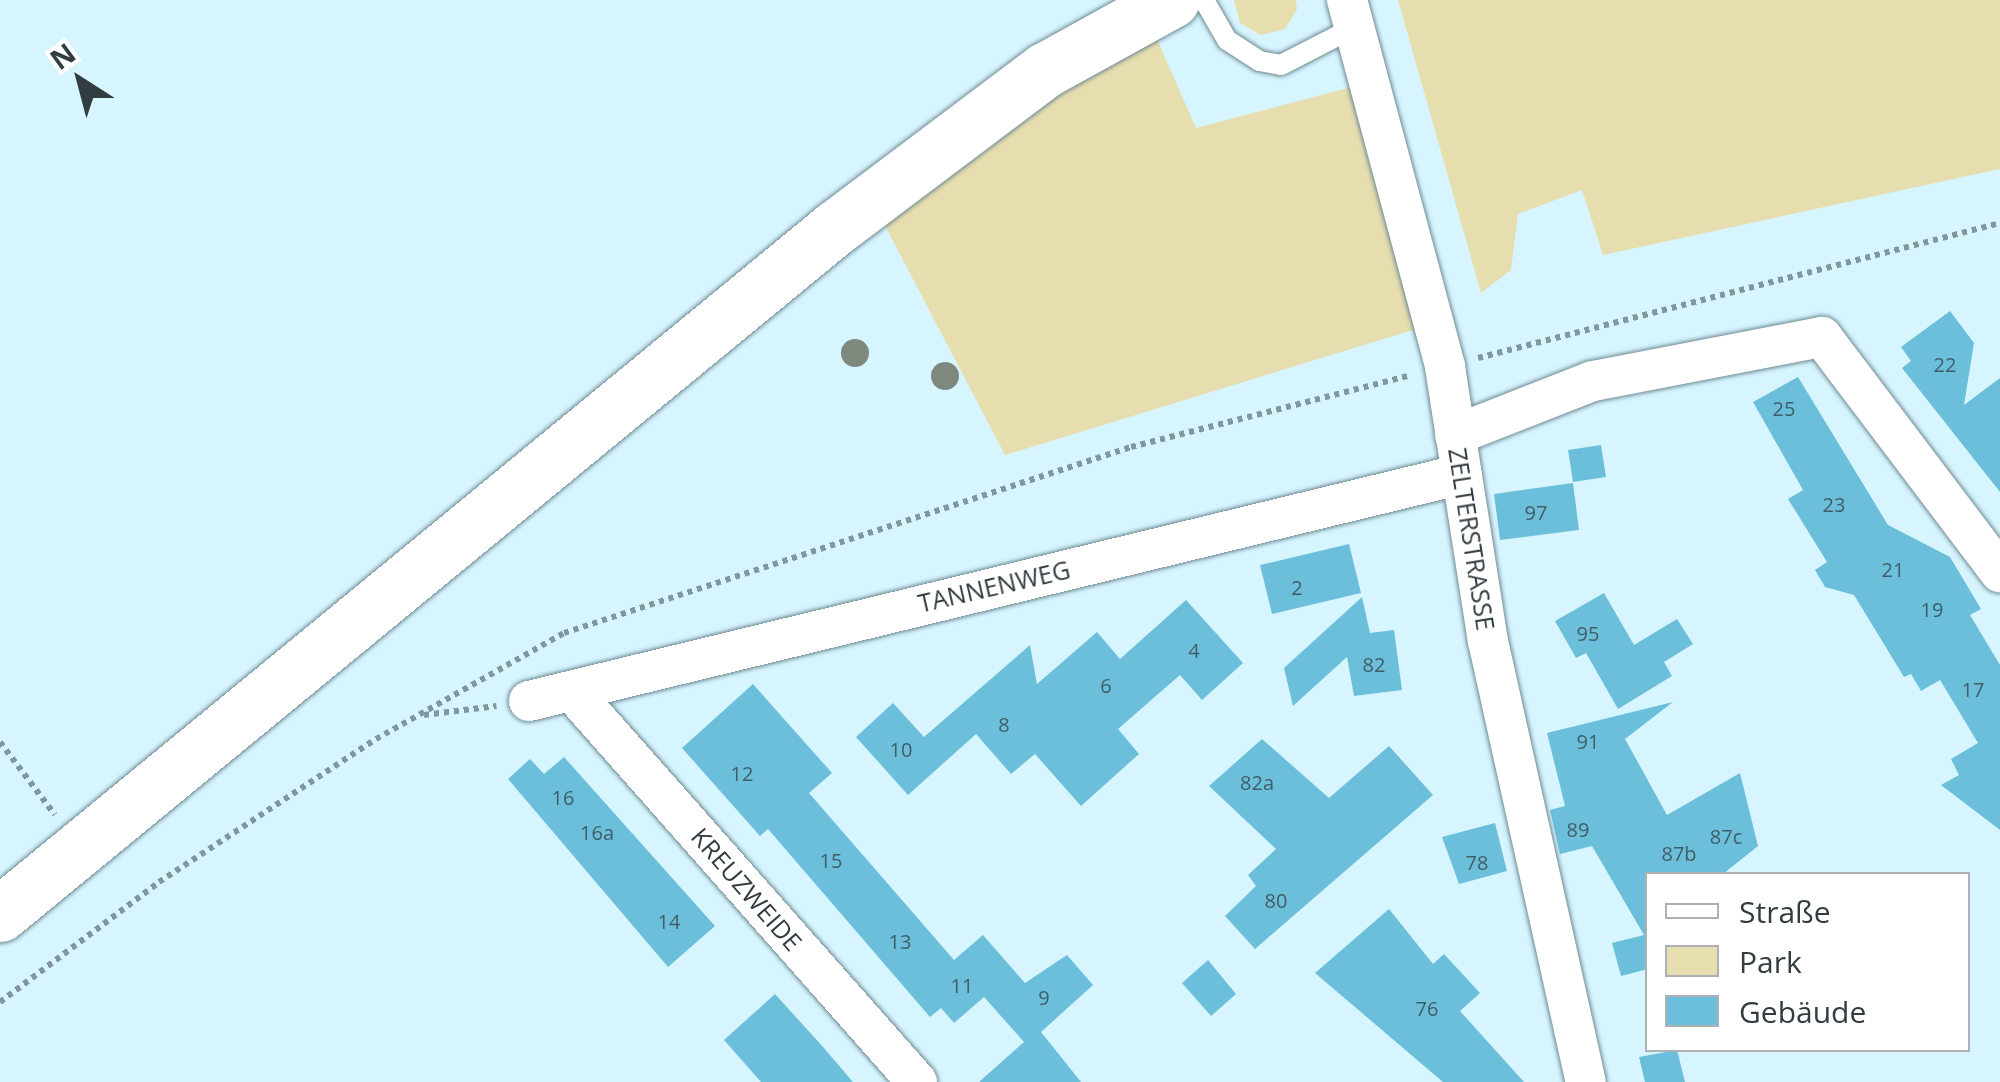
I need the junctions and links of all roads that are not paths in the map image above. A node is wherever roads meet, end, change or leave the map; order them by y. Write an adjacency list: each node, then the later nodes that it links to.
1 (1172, 0): 9 (main road)
2 (1204, 0): 3 (lane)
3 (1352, 13): 4 (street, ZELTERSTRASSE)
4 (1456, 435): 5 (street, ZELTERSTRASSE); 6 (street)
5 (1462, 474): 7 (street, TANNENWEG); 11 (street, ZELTERSTRASSE)
6 (2000, 572)
7 (576, 696): 8 (street, TANNENWEG); 10 (street, KREUZWEIDE)
8 (529, 701)
9 (0, 914)
10 (916, 1082)
11 (1586, 1082)

